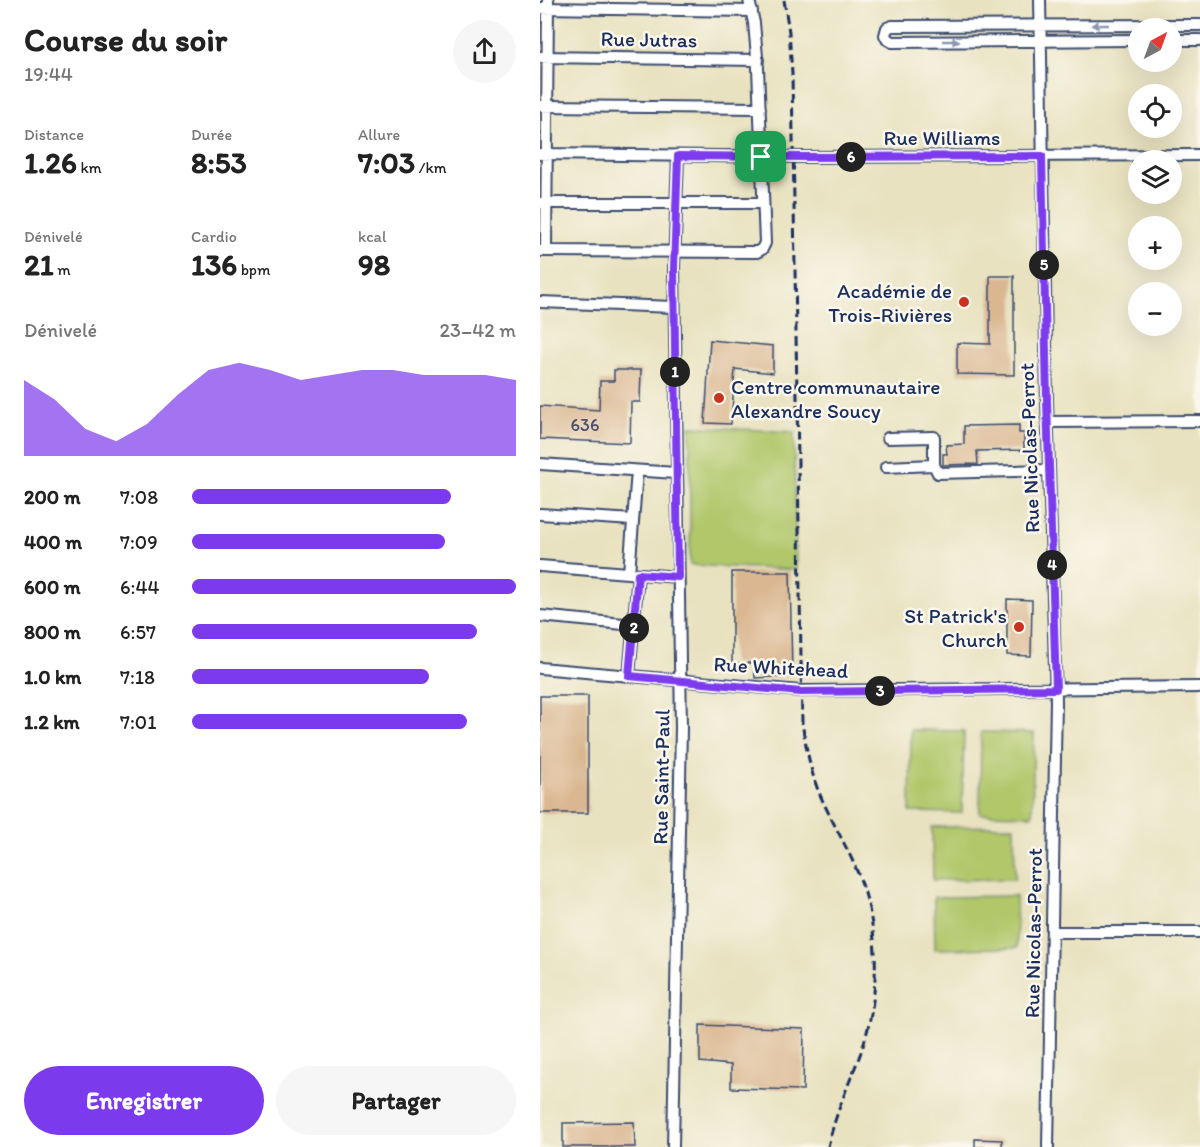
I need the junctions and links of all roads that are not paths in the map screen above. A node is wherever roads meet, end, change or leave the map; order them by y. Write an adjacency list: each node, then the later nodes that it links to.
1 (1040, 0): 4 (street, Rue Nicolas-Perrot)
2 (545, 6): 3 (street); 10 (street)
3 (750, 6): 11 (street)
4 (1040, 25): 5 (street, one-way to 4); 9 (street, Rue Nicolas-Perrot); 9 (street, one-way to 9)
5 (1200, 25)
6 (1128, 40): 9 (street)
7 (1182, 40): 8 (street)
8 (1200, 40)
9 (1040, 41): 17 (street, Rue Nicolas-Perrot)
10 (544, 57): 11 (street, Rue Jutras); 12 (street)
11 (758, 60): 13 (street)
12 (543, 106): 13 (street); 14 (street)
13 (760, 108): 18 (street)
14 (543, 154): 16 (street, Rue Williams); 20 (street)
15 (1200, 155): 17 (street, Rue Williams); 19 (street)
16 (678, 156): 18 (street, Rue Williams); 21 (street, Rue Saint-Paul)
17 (1042, 156): 18 (street, Rue Williams); 28 (street, Rue Nicolas-Perrot)
18 (761, 157): 22 (street)
19 (1200, 165)
20 (543, 203): 21 (street); 23 (street)
21 (677, 203): 22 (street); 24 (street, Rue Saint-Paul)
22 (763, 203): 24 (street)
23 (543, 250): 24 (street)
24 (675, 252): 26 (street, Rue Saint-Paul)
25 (540, 302): 26 (street)
26 (674, 307): 35 (street, Rue Saint-Paul)
27 (1200, 421): 28 (street)
28 (1048, 422): 33 (street, Rue Nicolas-Perrot)
29 (888, 438): 31 (street)
30 (540, 464): 34 (street)
31 (934, 465): 32 (street); 33 (street)
32 (886, 467)
33 (1049, 470): 47 (street, Rue Nicolas-Perrot)
34 (637, 471): 35 (street); 37 (street)
35 (676, 473): 40 (street, Rue Saint-Paul)
36 (540, 514): 37 (street)
37 (633, 520): 39 (street)
38 (540, 566): 39 (street)
39 (633, 573): 40 (street); 42 (street)
40 (678, 577): 45 (street, Rue Saint-Paul)
41 (540, 616): 42 (street)
42 (634, 625): 44 (street)
43 (540, 668): 44 (street, Rue Whitehead)
44 (629, 676): 45 (street, Rue Whitehead)
45 (681, 681): 47 (street, Rue Whitehead); 50 (street, Rue Saint-Paul)
46 (1200, 687): 47 (street, Rue Whitehead)
47 (1056, 689): 48 (street, Rue Nicolas-Perrot)
48 (1052, 932): 49 (street); 51 (street, Rue Nicolas-Perrot)
49 (1200, 932)
50 (673, 1147)
51 (1048, 1147)

